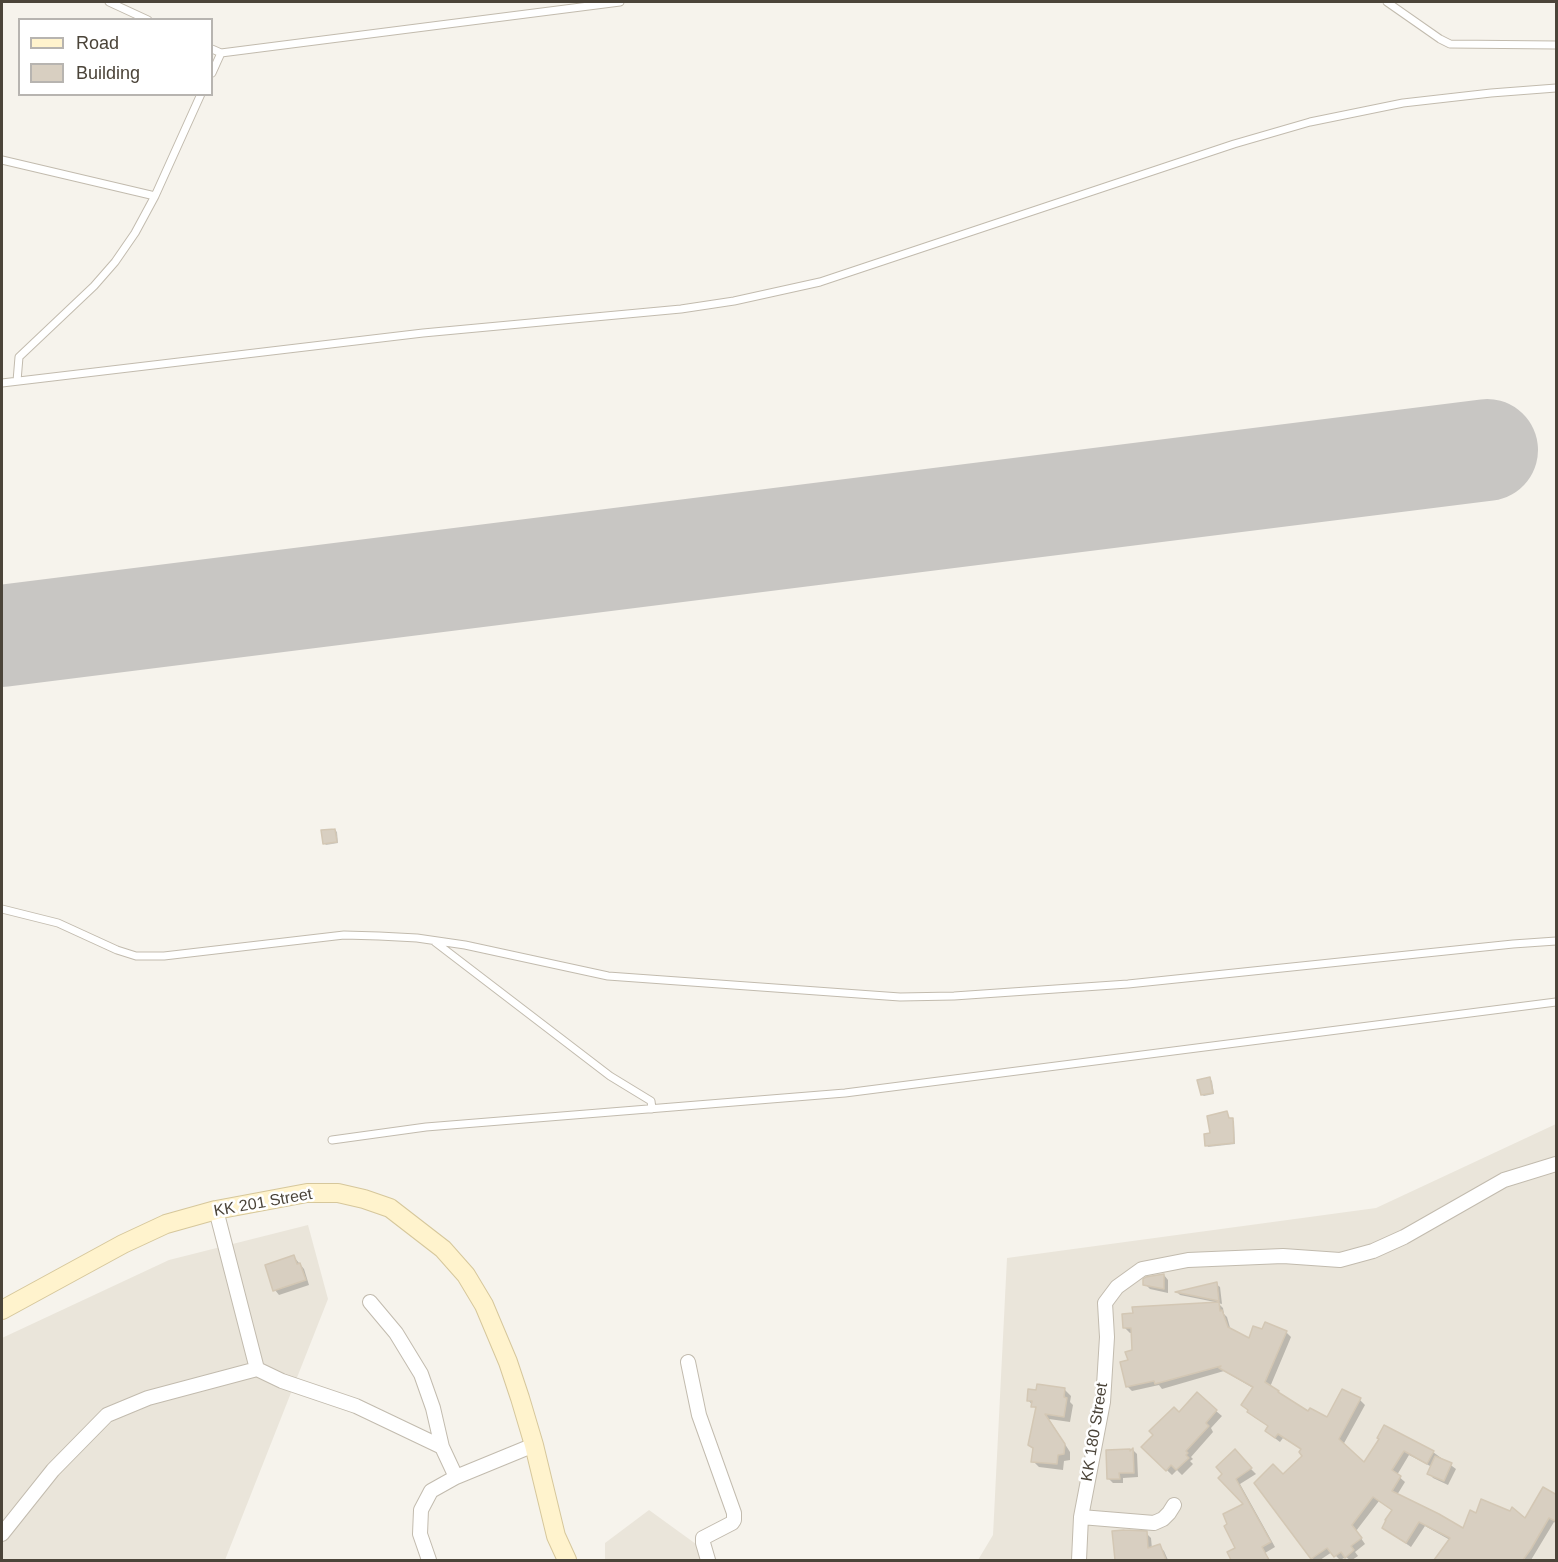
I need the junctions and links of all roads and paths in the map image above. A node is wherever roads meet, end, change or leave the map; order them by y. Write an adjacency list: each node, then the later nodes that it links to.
1 (109, 2): 4 (lane)
2 (620, 2): 7 (lane)
3 (1387, 2): 5 (lane)
4 (144, 18)
5 (1557, 45)
6 (213, 50): 7 (lane)
7 (220, 53): 8 (lane)
8 (213, 70)
9 (1557, 88): 13 (lane)
10 (200, 96): 12 (lane)
11 (2, 160): 12 (lane)
12 (155, 196): 13 (lane)
13 (18, 381): 14 (lane)
14 (2, 383)
15 (2, 909): 16 (lane)
16 (433, 940): 17 (lane); 19 (lane)
17 (1557, 941)
18 (1557, 1002): 19 (lane)
19 (652, 1109): 20 (lane)
20 (332, 1140)
21 (1557, 1164): 31 (street, KK 180 Street)
22 (216, 1210): 24 (main road, KK 201 Street); 26 (street); 27 (main road, KK 201 Street)
23 (370, 1302): 28 (street)
24 (2, 1310)
25 (688, 1362): 35 (street)
26 (257, 1368): 28 (street); 32 (street)
27 (534, 1445): 29 (street); 34 (main road, KK 201 Street)
28 (442, 1447): 29 (street)
29 (456, 1477): 33 (street)
30 (1174, 1505): 31 (street)
31 (1081, 1517): 36 (street, KK 180 Street)
32 (2, 1534)
33 (429, 1560)
34 (567, 1560)
35 (708, 1560)
36 (1079, 1560)

